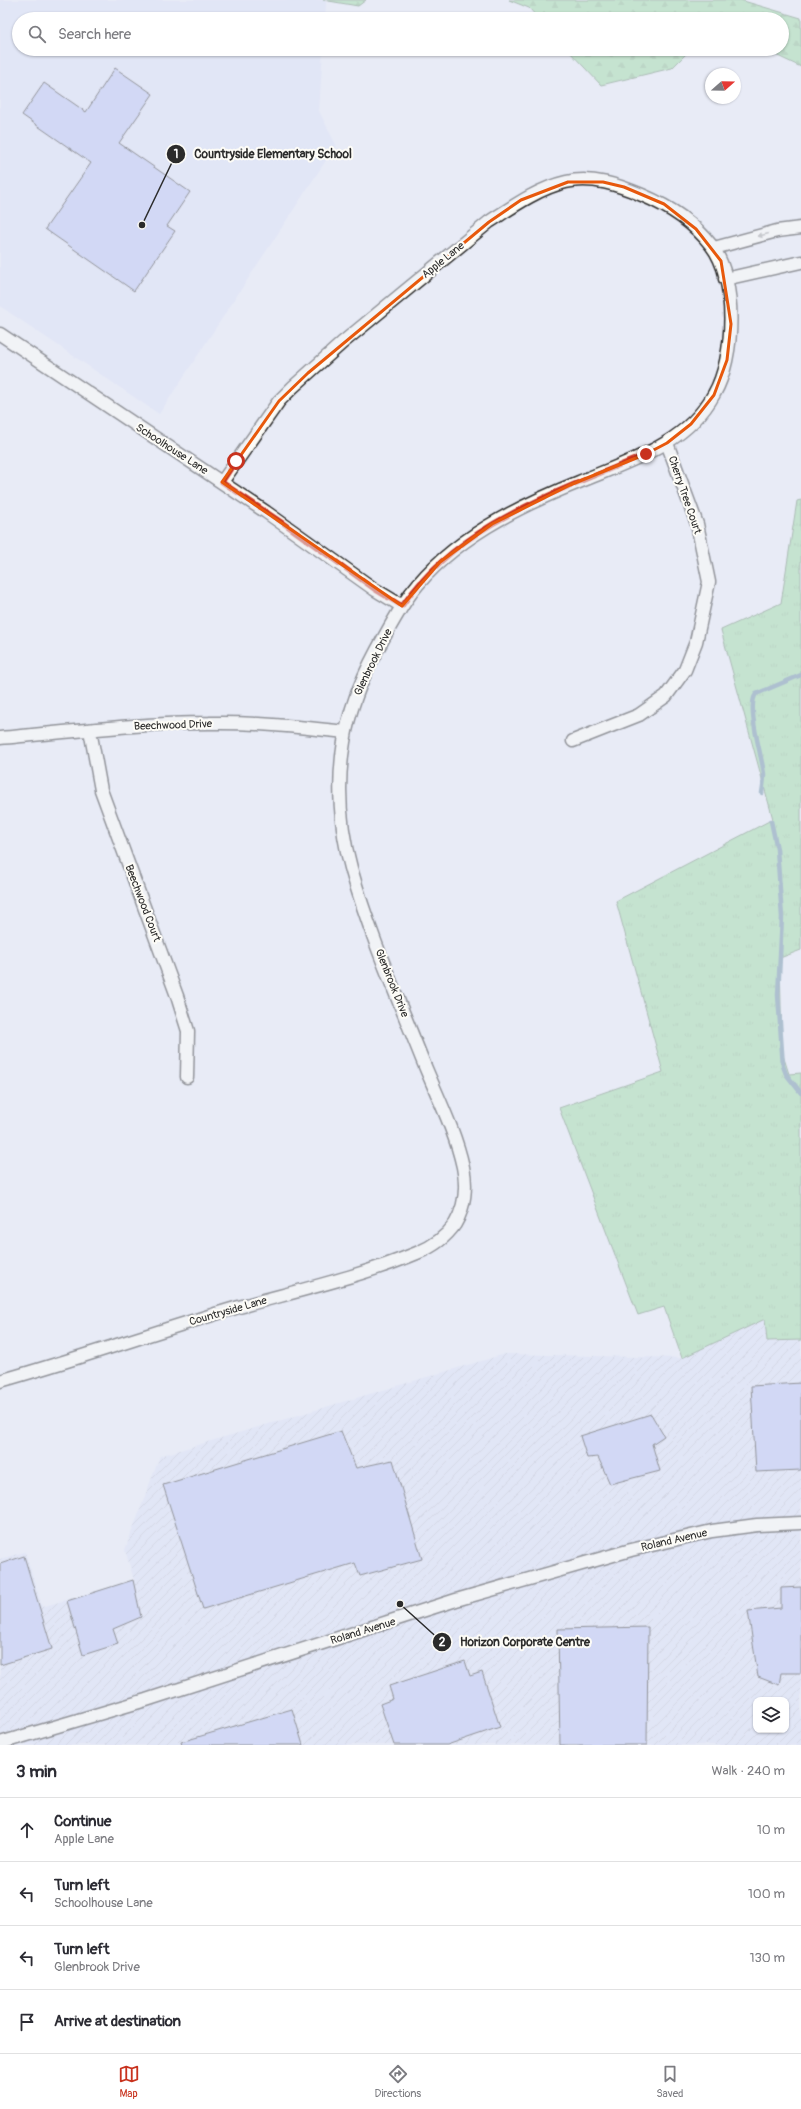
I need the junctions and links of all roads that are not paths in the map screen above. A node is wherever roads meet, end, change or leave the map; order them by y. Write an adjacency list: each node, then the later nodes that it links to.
1 (801, 228): 2 (street, one-way to 2)
2 (714, 248): 4 (street, Glenbrook Drive); 7 (street, Apple Lane)
3 (801, 262): 4 (street)
4 (725, 279): 6 (street, Glenbrook Drive)
5 (0, 334): 7 (street, Schoolhouse Lane)
6 (666, 444): 8 (street, Glenbrook Drive); 12 (street, Cherry Tree Court)
7 (222, 482): 8 (street, Schoolhouse Lane)
8 (402, 606): 10 (street, Glenbrook Drive)
9 (90, 730): 10 (street, Beechwood Drive); 11 (street, Beechwood Drive); 13 (street, Beechwood Court)
10 (345, 732): 14 (street, Glenbrook Drive)
11 (0, 738)
12 (573, 741)
13 (187, 1077)
14 (450, 1230): 15 (street, Countryside Lane)
15 (0, 1381)
16 (801, 1523): 17 (street, Roland Avenue)
17 (0, 1742)

